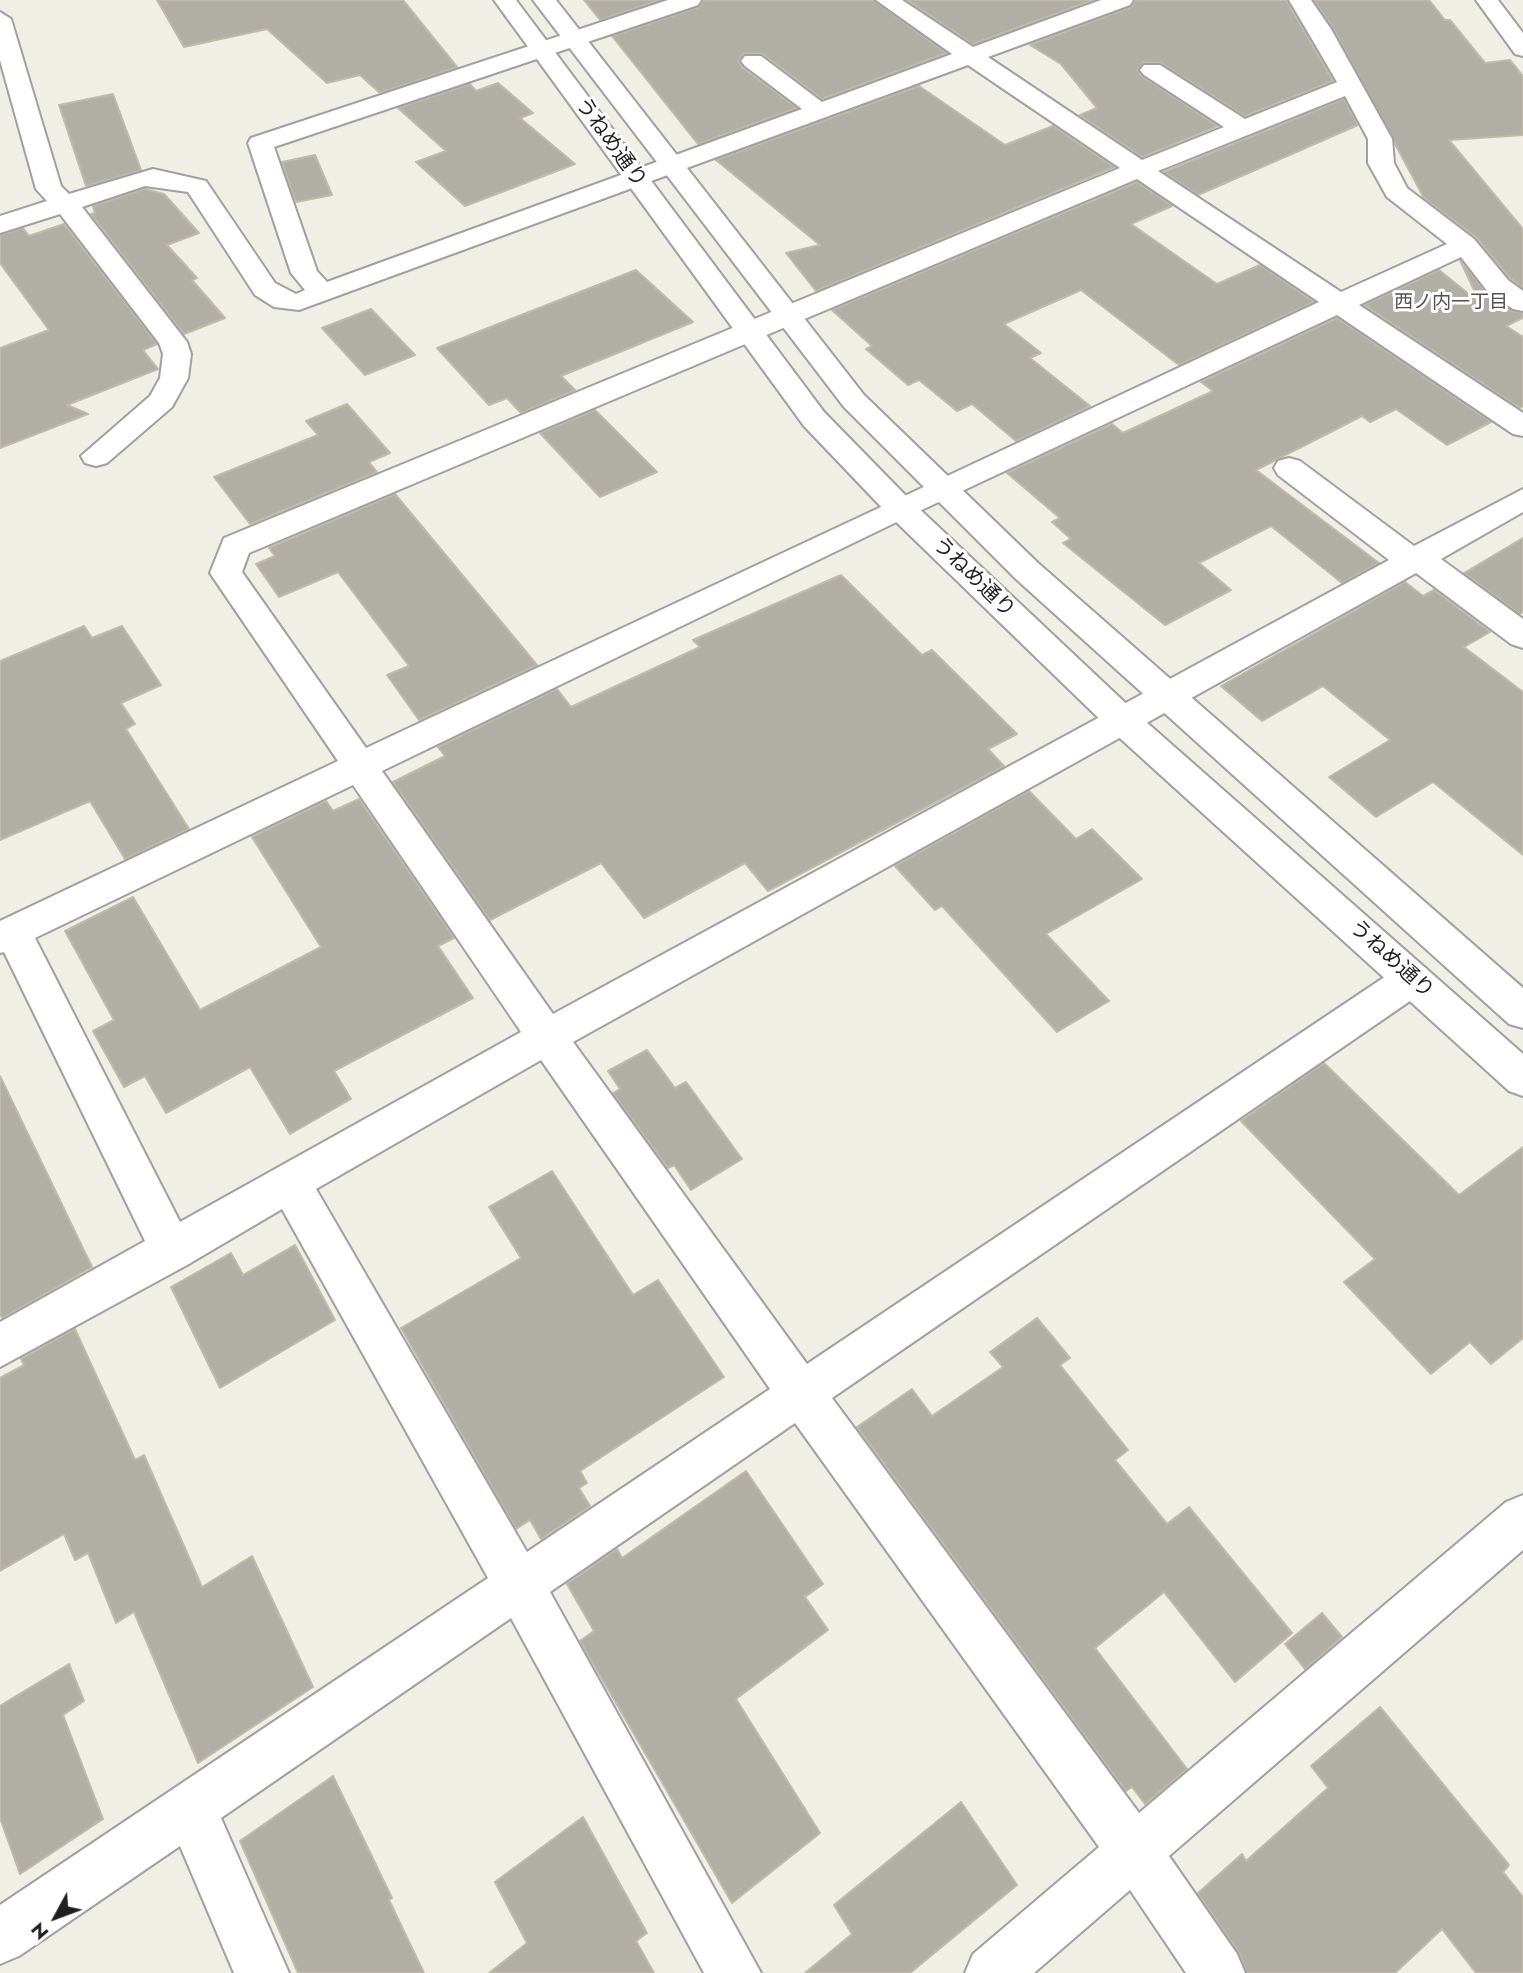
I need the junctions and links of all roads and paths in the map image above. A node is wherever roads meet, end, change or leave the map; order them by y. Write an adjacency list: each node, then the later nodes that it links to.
1 (505, 0): 11 (street, うねめ通り)
2 (544, 0): 9 (street, うねめ通り)
3 (690, 0): 9 (street)
4 (887, 0): 12 (street)
5 (1122, 0): 12 (street)
6 (1300, 0): 15 (street)
7 (1487, 0): 10 (street)
8 (1, 29): 21 (street)
9 (573, 37): 11 (street); 18 (street, うねめ通り)
10 (1523, 49)
11 (542, 50): 20 (street, うねめ通り); 24 (street)
12 (972, 56): 16 (street); 19 (street)
13 (753, 61): 16 (street)
14 (1152, 70): 17 (street)
15 (1352, 85): 17 (street); 23 (street)
16 (819, 111): 18 (street)
17 (1244, 128): 19 (street)
18 (670, 165): 20 (street); 27 (street, うねめ通り)
19 (1140, 169): 26 (street); 27 (street)
20 (636, 178): 24 (street); 28 (street, うねめ通り)
21 (64, 205): 22 (street); 24 (street); 30 (street)
22 (0, 225)
23 (1465, 245): 25 (street); 26 (street)
24 (323, 294)
25 (1523, 303)
26 (1336, 304): 29 (street); 32 (street)
27 (787, 318): 28 (street); 32 (street, うねめ通り)
28 (750, 334): 34 (street, うねめ通り); 39 (street)
29 (1523, 427)
30 (96, 456)
31 (1289, 468): 35 (street)
32 (942, 489): 34 (street); 37 (street, うねめ通り)
33 (1523, 499): 35 (street)
34 (900, 508): 38 (street, うねめ通り); 39 (street)
35 (1416, 559): 36 (street); 37 (street)
36 (1523, 636)
37 (1168, 698): 38 (street); 42 (street, うねめ通り)
38 (1124, 722): 41 (street, うねめ通り); 43 (street)
39 (361, 765): 40 (street); 43 (street)
40 (6, 935): 46 (street)
41 (1412, 979): 44 (street, うねめ通り); 48 (street)
42 (1523, 1012)
43 (547, 1037): 45 (street); 48 (street)
44 (1523, 1079)
45 (290, 1183): 46 (street); 50 (street)
46 (172, 1251): 47 (street)
47 (0, 1346)
48 (801, 1394): 50 (street); 52 (street)
49 (1523, 1519): 52 (street)
50 (519, 1585): 51 (street); 55 (street)
51 (191, 1810): 53 (street); 54 (street)
52 (1136, 1853): 56 (street); 57 (street)
53 (0, 1937)
54 (262, 1973)
55 (734, 1973)
56 (992, 1973)
57 (1218, 1973)

